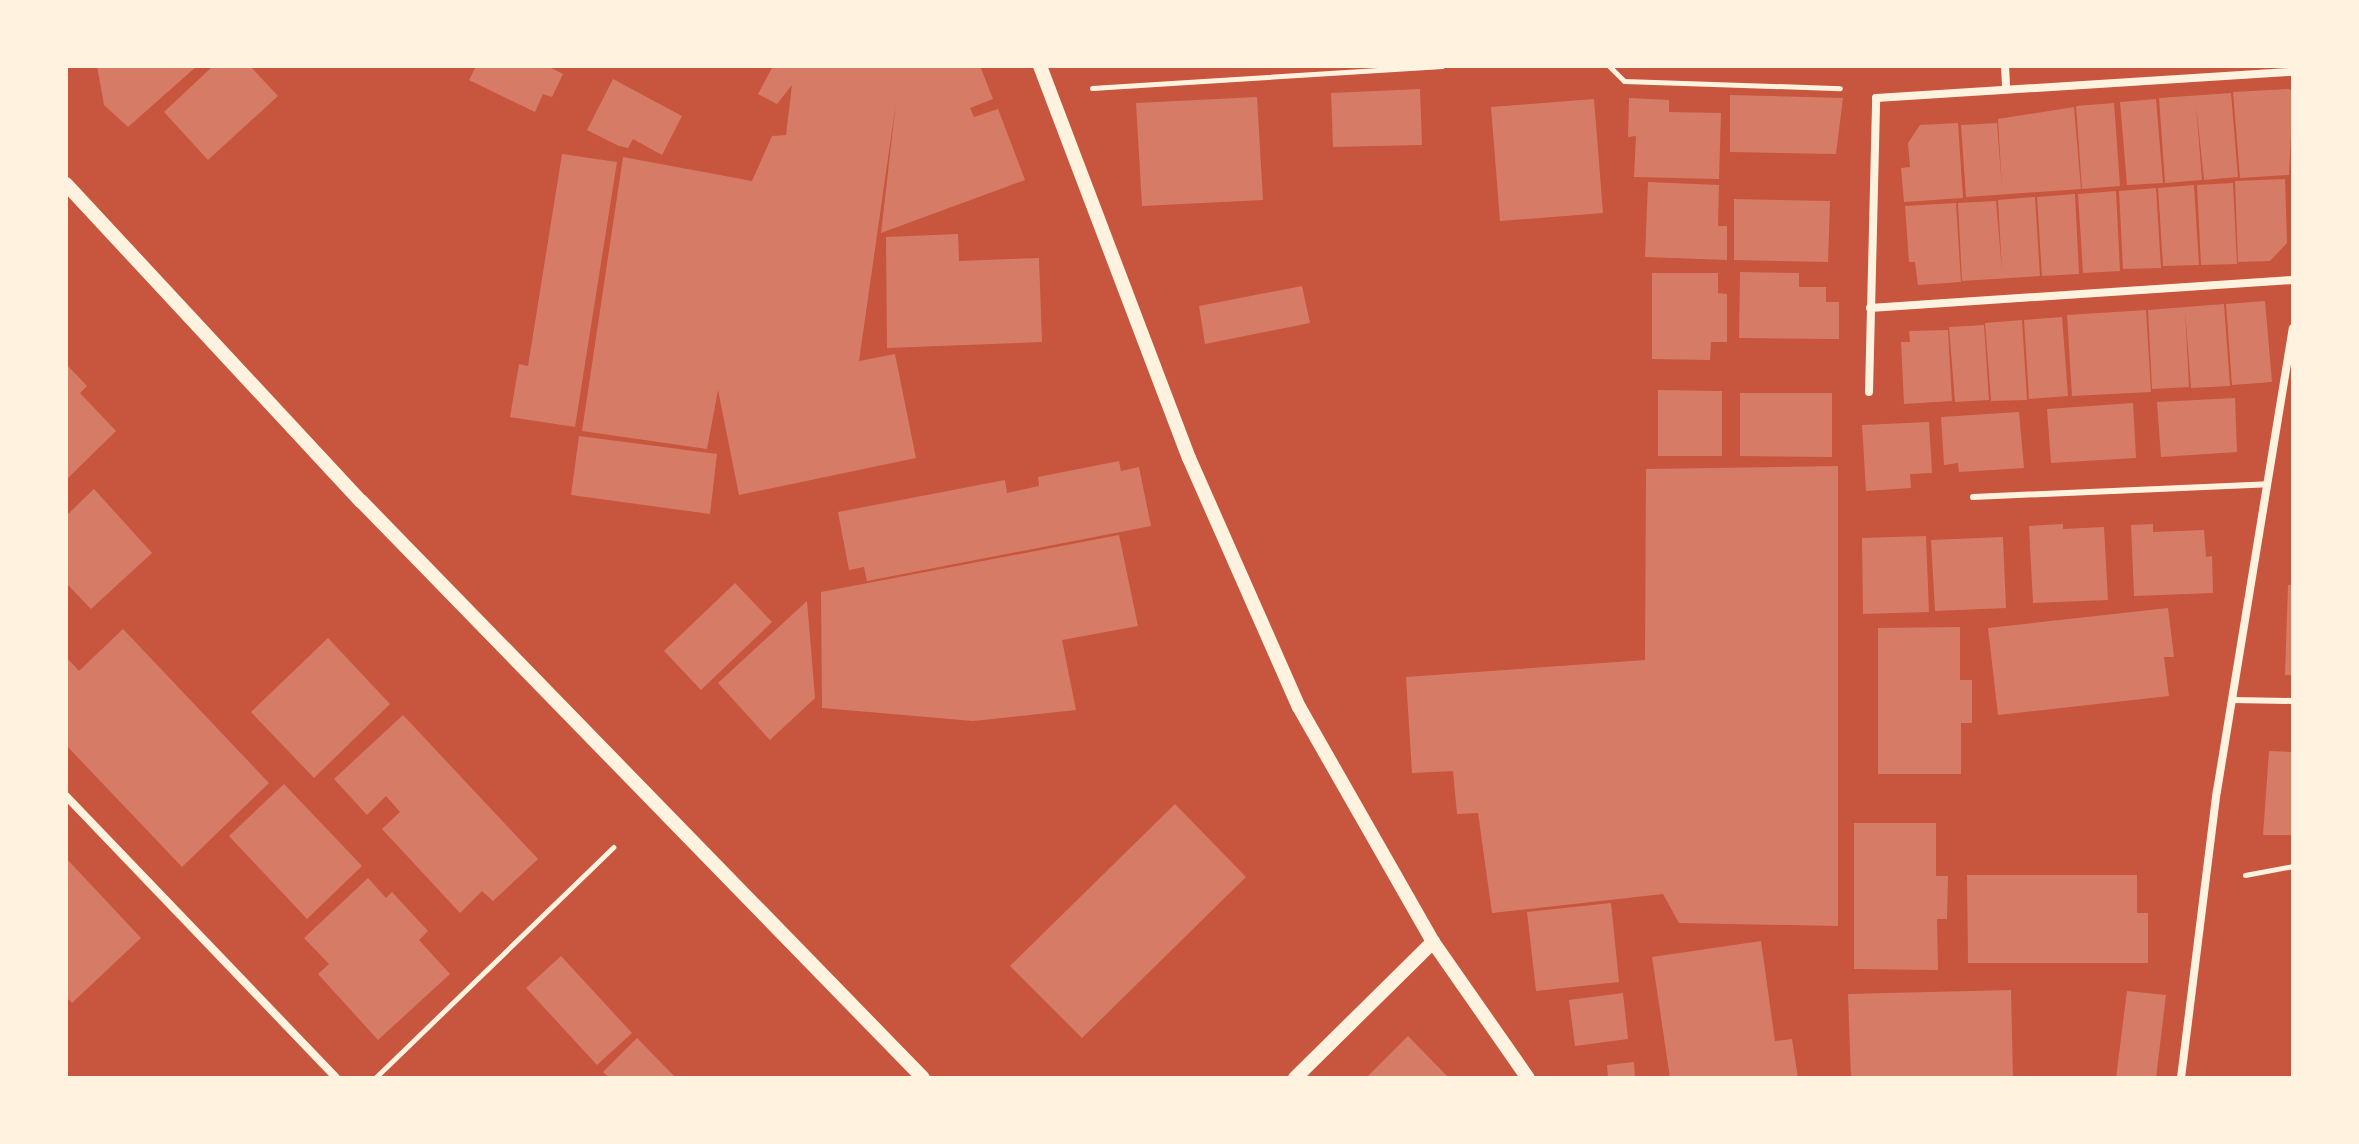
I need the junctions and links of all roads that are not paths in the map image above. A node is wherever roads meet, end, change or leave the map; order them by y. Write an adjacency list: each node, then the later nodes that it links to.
1 (1040, 66): 16 (street)
2 (2005, 66): 5 (street)
3 (2204, 70): 4 (street); 5 (street)
4 (2293, 72)
5 (2006, 88): 8 (street)
6 (66, 184): 18 (street)
7 (2293, 280): 8 (street)
8 (1870, 308): 10 (street)
9 (2293, 328): 11 (street)
10 (1869, 392)
11 (2268, 484): 12 (lane); 13 (street)
12 (1973, 497)
13 (2232, 700): 14 (lane); 21 (street)
14 (2293, 701)
15 (66, 796): 17 (street)
16 (1433, 942): 19 (street); 20 (street)
17 (336, 1078)
18 (923, 1078)
19 (1295, 1078)
20 (1528, 1078)
21 (2181, 1078)

